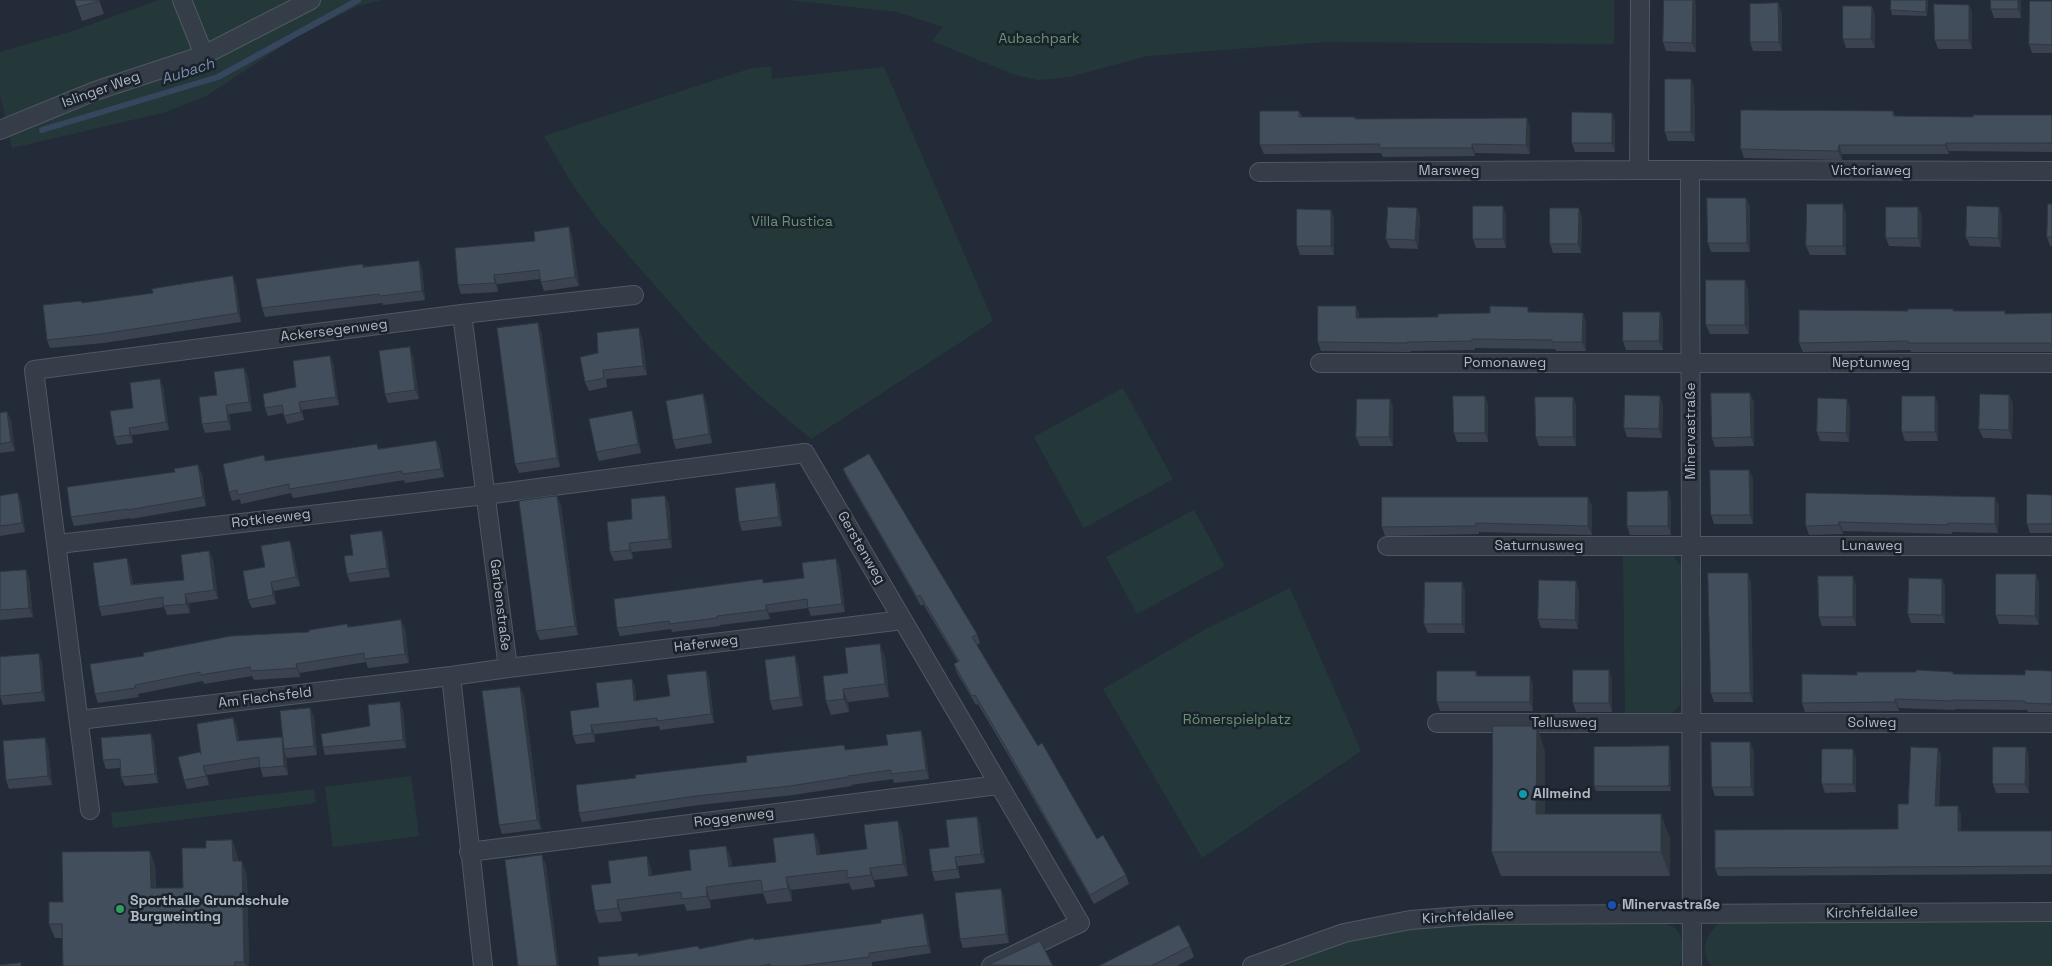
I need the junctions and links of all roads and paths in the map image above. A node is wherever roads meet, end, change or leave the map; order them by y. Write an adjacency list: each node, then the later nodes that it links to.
1 (182, 0): 4 (street)
2 (311, 0): 4 (street, Islinger Weg)
3 (1640, 0): 6 (street)
4 (204, 55): 5 (street, Islinger Weg)
5 (0, 130)
6 (1639, 170): 7 (street); 9 (street, Marsweg)
7 (1690, 170): 8 (street, Victoriaweg); 13 (street, Minervastraße)
8 (2052, 171)
9 (1259, 172)
10 (634, 295): 11 (street, Ackersegenweg)
11 (462, 314): 15 (street, Garbenstraße); 16 (street, Ackersegenweg)
12 (1320, 363): 13 (street, Pomonaweg)
13 (1691, 363): 14 (street, Neptunweg); 18 (street, Minervastraße)
14 (2052, 363)
15 (485, 495): 16 (street, Rotkleeweg); 20 (street, Gerstenweg); 21 (street, Garbenstraße)
16 (58, 544): 23 (street)
17 (1387, 546): 18 (street, Saturnusweg)
18 (1691, 546): 19 (street, Lunaweg); 26 (street, Minervastraße)
19 (2052, 546)
20 (903, 620): 21 (street, Haferweg); 27 (street, Gerstenweg)
21 (508, 668): 22 (street, Garbenstraße)
22 (450, 676): 23 (street, Am Flachsfeld); 29 (street)
23 (79, 720): 28 (street)
24 (1436, 723): 26 (street, Tellusweg)
25 (2052, 723): 26 (street, Solweg)
26 (1692, 724): 31 (street, Minervastraße)
27 (998, 785): 29 (street, Roggenweg); 33 (street, Gerstenweg)
28 (90, 810)
29 (469, 852): 32 (street)
30 (2052, 912): 31 (street, Kirchfeldallee)
31 (1691, 914): 34 (street, Kirchfeldallee); 35 (street)
32 (483, 966)
33 (991, 966)
34 (1252, 966)
35 (1692, 966)

